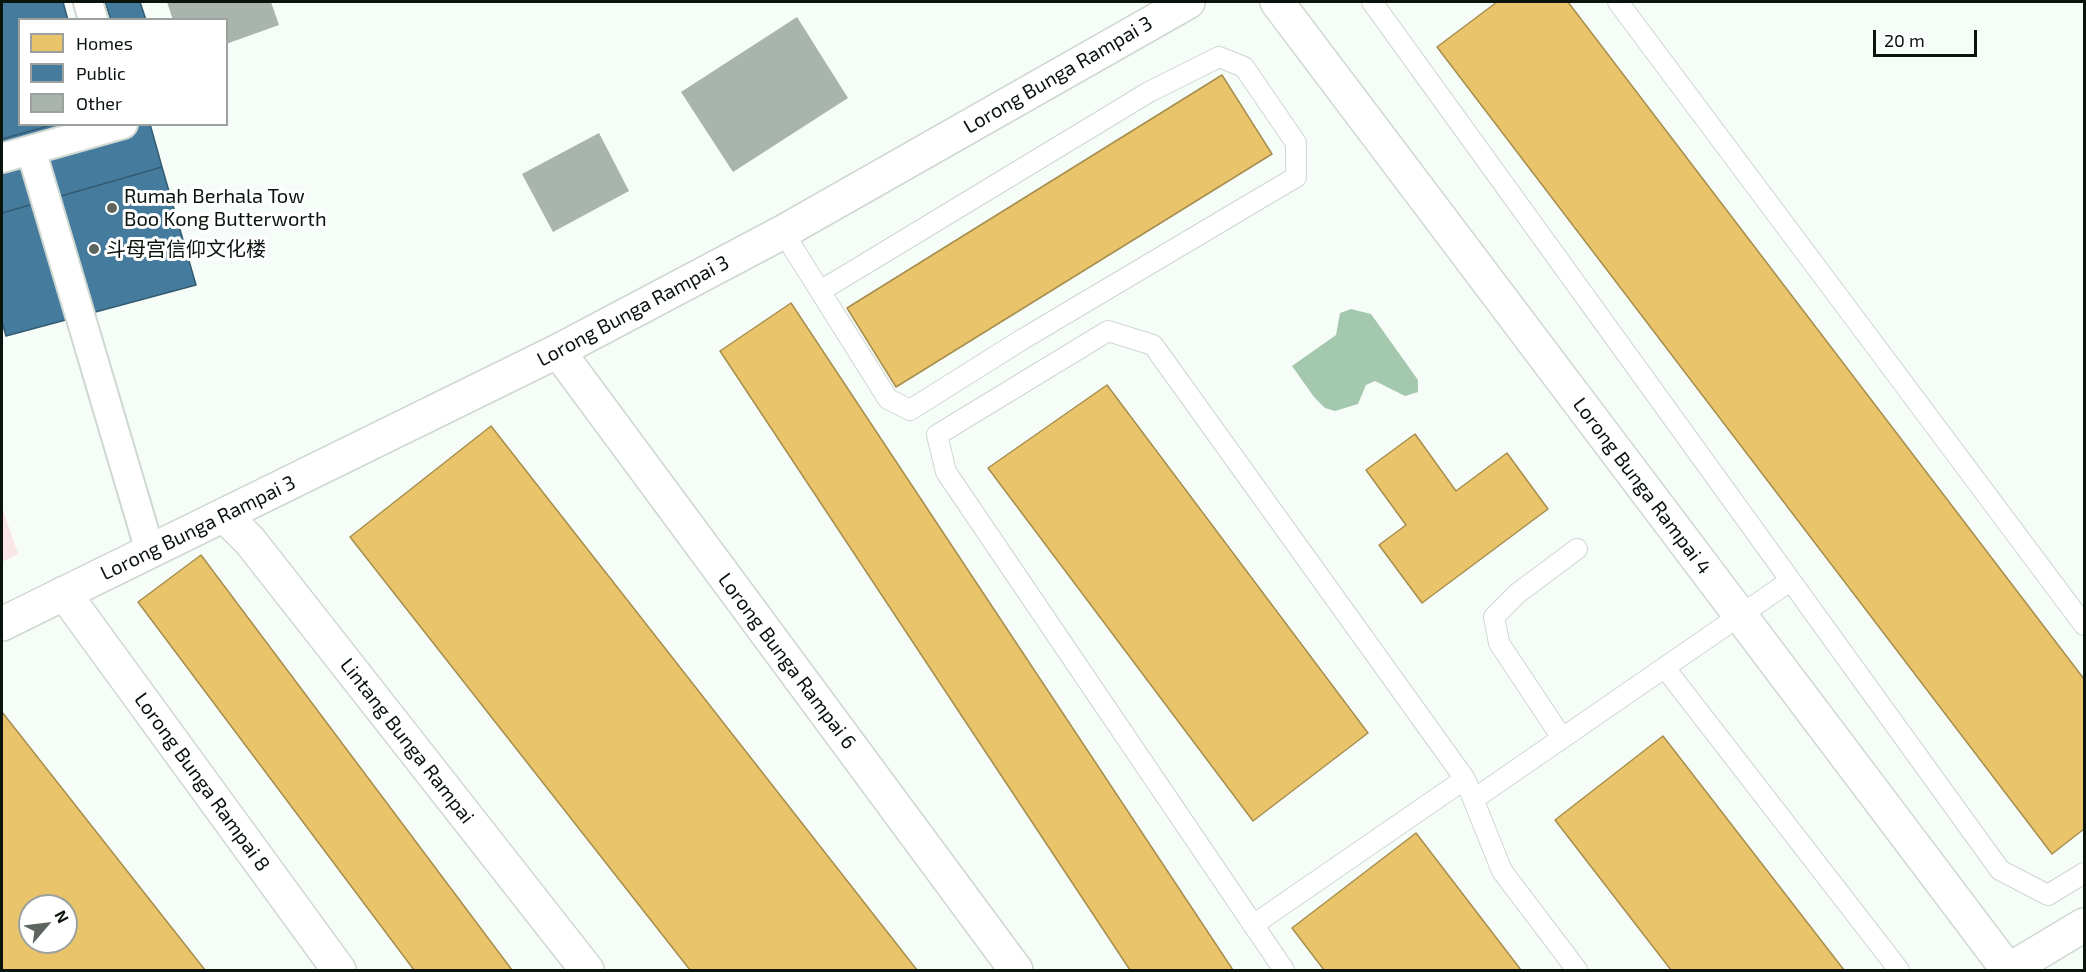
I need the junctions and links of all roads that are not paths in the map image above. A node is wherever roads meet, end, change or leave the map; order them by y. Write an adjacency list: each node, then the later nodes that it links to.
1 (88, 2): 6 (street)
2 (1188, 2): 10 (street, Lorong Bunga Rampai 3)
3 (1277, 2): 18 (street, Lorong Bunga Rampai 4)
4 (1372, 2): 16 (lane)
5 (1618, 2): 20 (lane)
6 (92, 18)
7 (116, 126): 8 (street)
8 (31, 150): 9 (street); 15 (street)
9 (2, 158)
10 (783, 232): 11 (lane); 12 (street, Lorong Bunga Rampai 3)
11 (822, 290): 11 (lane)
12 (558, 351): 13 (street, Lorong Bunga Rampai 3); 30 (street, Lorong Bunga Rampai 6)
13 (224, 515): 15 (street, Lorong Bunga Rampai 3); 29 (street, Lintang Bunga Rampai)
14 (1577, 549): 22 (lane)
15 (150, 551): 17 (street, Lorong Bunga Rampai 3)
16 (1790, 581): 18 (lane); 25 (lane)
17 (64, 593): 19 (street, Lorong Bunga Rampai 3); 28 (street, Lorong Bunga Rampai 8)
18 (1740, 616): 21 (lane); 34 (street, Lorong Bunga Rampai 4)
19 (2, 624)
20 (2085, 625)
21 (1665, 668): 22 (lane); 33 (lane)
22 (1562, 738): 24 (lane)
23 (1465, 779): 24 (lane); 26 (lane); 26 (lane)
24 (1474, 799): 32 (lane)
25 (2085, 873)
26 (1253, 925): 31 (lane)
27 (2085, 925): 34 (street)
28 (339, 970)
29 (587, 970)
30 (1016, 970)
31 (1284, 970)
32 (1577, 970)
33 (1899, 970)
34 (2008, 970)

